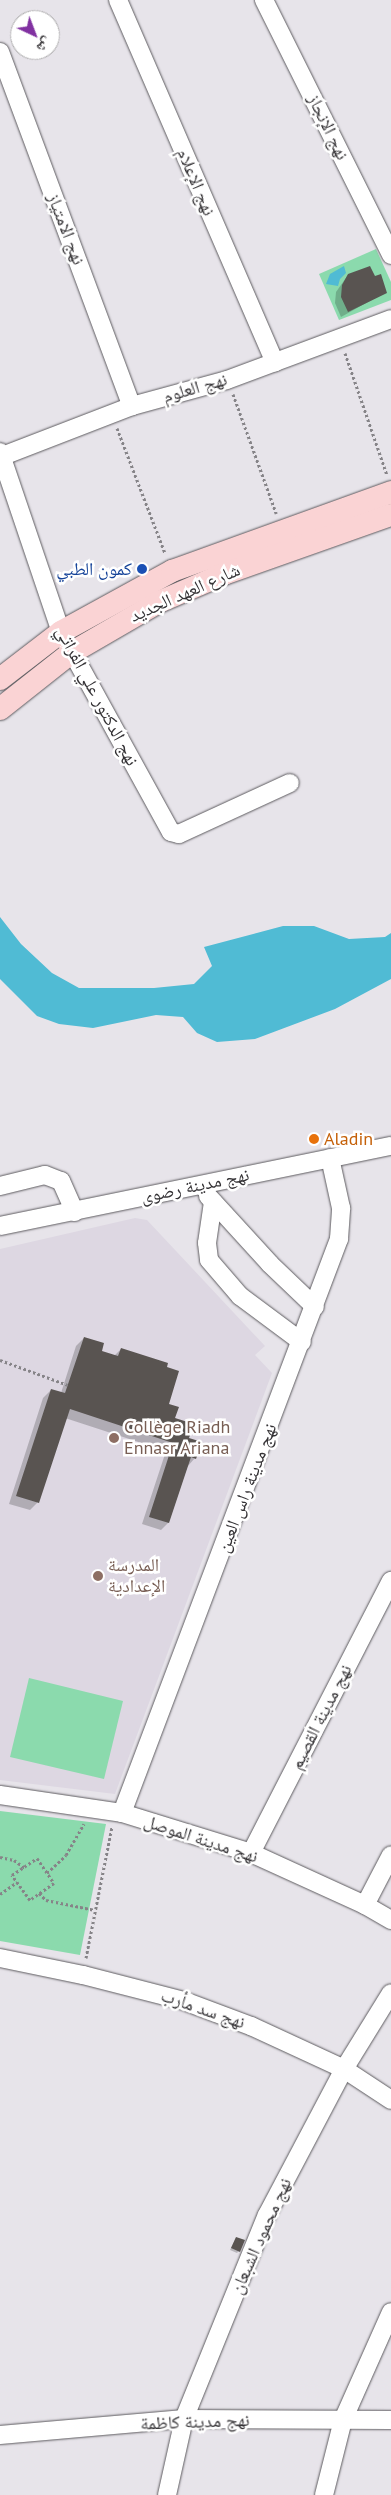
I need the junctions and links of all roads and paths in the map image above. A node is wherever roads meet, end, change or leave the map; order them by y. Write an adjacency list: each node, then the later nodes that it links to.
1 (118, 0): 7 (street, نهج الإعلام)
2 (264, 0): 4 (street, نهج الإنجاز)
3 (0, 52): 9 (street, نهج الامتياز)
4 (391, 255)
5 (391, 319): 6 (street, نهج العلوم)
6 (340, 338): 7 (street, نهج العلوم); 12 (path)
7 (275, 363): 8 (street, نهج العلوم)
8 (228, 380): 9 (street, نهج العلوم); 14 (path)
9 (132, 406): 10 (street, نهج العلوم)
10 (111, 413): 11 (street, نهج العلوم); 15 (path)
11 (0, 455): 16 (street, نهج الدكتور علي الفراتي)
12 (389, 485): 14 (main road, شارع العهد الجديد)
13 (391, 515): 17 (main road, شارع العهد الجديد)
14 (283, 530): 15 (main road, شارع العهد الجديد)
15 (172, 571): 16 (main road, شارع العهد الجديد)
16 (61, 632): 17 (street, نهج الدكتور علي الفراتي); 18 (main road, شارع العهد الجديد)
17 (71, 653): 19 (main road, شارع العهد الجديد); 20 (street, نهج الدكتور علي الفراتي)
18 (0, 678)
19 (0, 709)
20 (290, 783)
21 (391, 1146): 22 (street, نهج مدينة رضوى)
22 (330, 1158): 23 (street, نهج مدينة رضوى); 28 (street, نهج مدينة راس العين)
23 (197, 1184): 25 (street); 26 (street, نهج مدينة رضوى)
24 (0, 1186): 26 (street)
25 (213, 1202): 28 (street); 29 (street)
26 (75, 1212): 27 (street, نهج مدينة رضوى)
27 (0, 1226)
28 (315, 1307): 29 (street, نهج مدينة راس العين)
29 (302, 1342): 35 (street, نهج مدينة راس العين)
30 (0, 1360): 31 (path)
31 (68, 1385)
32 (391, 1581): 36 (street, نهج مدينة القصيم)
33 (0, 1795): 34 (street, نهج مدينة الموصل)
34 (92, 1808): 35 (street, نهج مدينة الموصل); 40 (path)
35 (119, 1812): 36 (street, نهج مدينة الموصل); 45 (path)
36 (251, 1853): 44 (street, نهج مدينة الموصل)
37 (391, 1855): 44 (street)
38 (0, 1857): 39 (path)
39 (25, 1868): 40 (path); 41 (path)
40 (47, 1873): 42 (path)
41 (17, 1882): 42 (path); 43 (path)
42 (39, 1893): 45 (path)
43 (0, 1894)
44 (365, 1905): 46 (street, نهج مدينة الموصل)
45 (95, 1910): 48 (path)
46 (391, 1920)
47 (0, 1958): 48 (street, نهج سد مأرب)
48 (83, 1975): 50 (street, نهج سد مأرب)
49 (391, 1994): 50 (street, نهج محمود الشبعان)
50 (344, 2069): 51 (street, نهج سد مأرب); 53 (street, نهج محمود الشبعان)
51 (391, 2100)
52 (391, 2312): 54 (street)
53 (184, 2419): 54 (street, نهج مدينة كاظمة); 56 (street, نهج مدينة كاظمة); 57 (street, نهج محمود الشبعان)
54 (343, 2420): 55 (street, نهج مدينة كاظمة); 58 (street)
55 (391, 2420)
56 (0, 2435)
57 (167, 2495)
58 (324, 2495)

